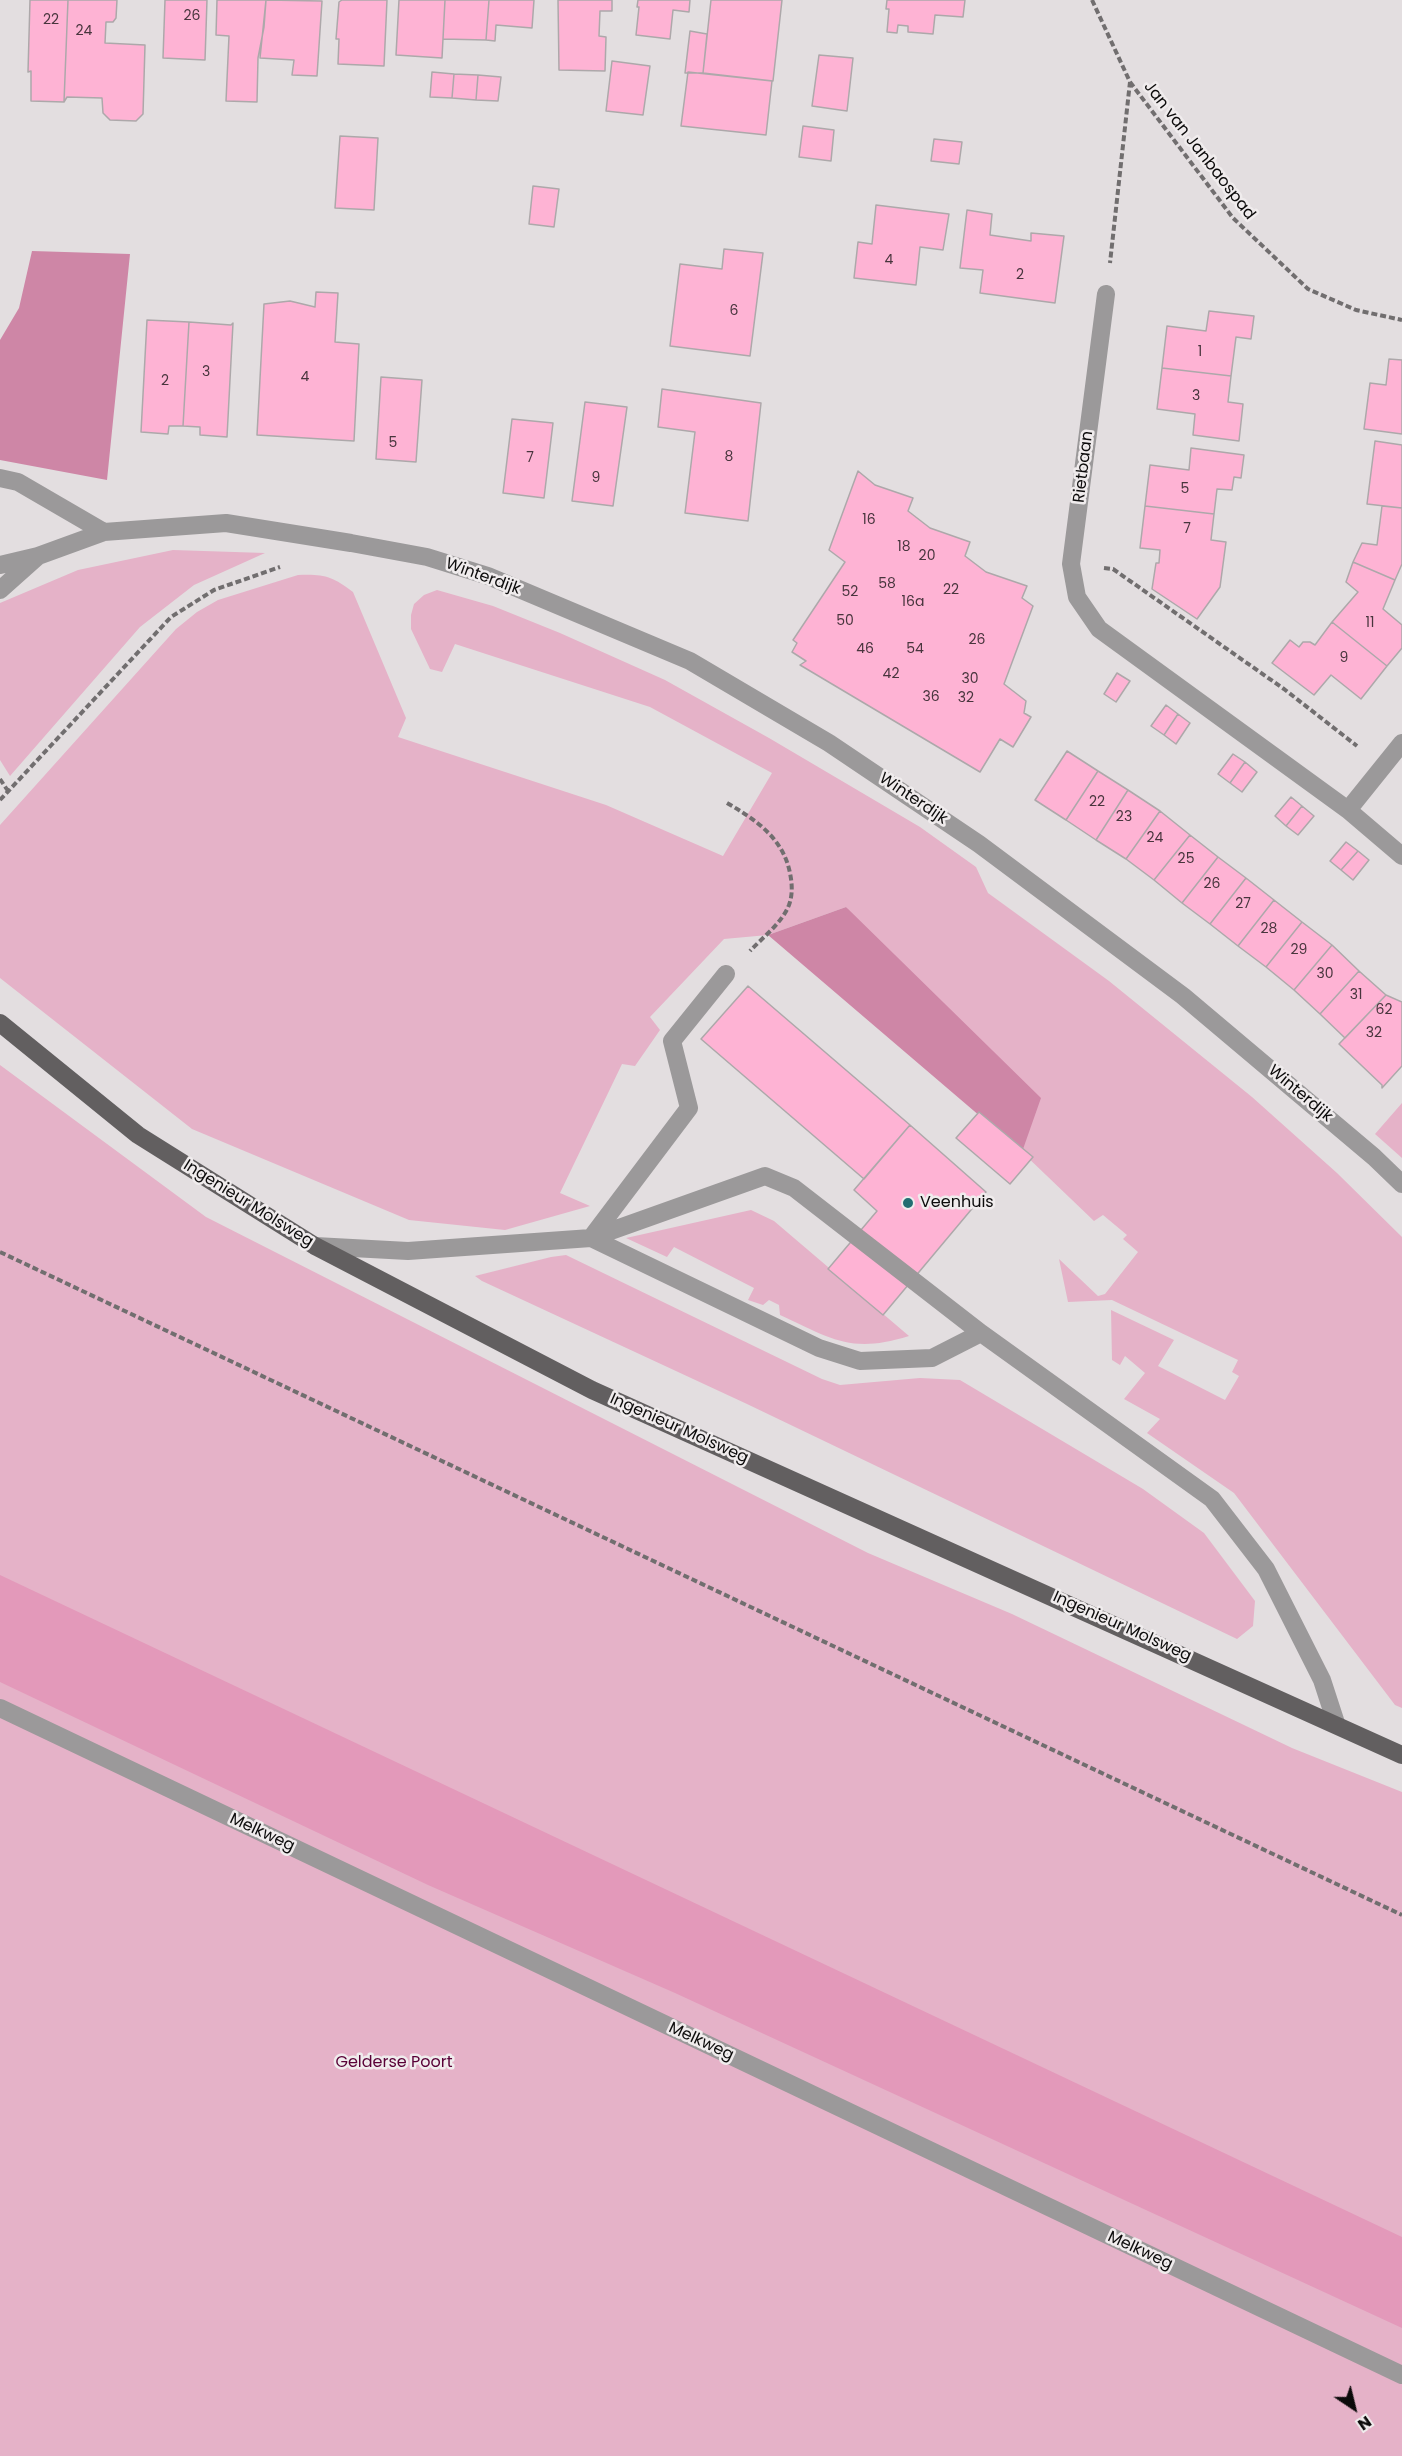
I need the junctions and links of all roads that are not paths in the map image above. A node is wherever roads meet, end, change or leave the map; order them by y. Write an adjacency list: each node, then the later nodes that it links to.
1 (1106, 294): 8 (street, Rietbaan)
2 (0, 478): 3 (street)
3 (104, 532): 4 (street, Winterdijk); 12 (street, Winterdijk)
4 (39, 556): 5 (street, Winterdijk); 6 (street, Winterdijk)
5 (0, 565)
6 (0, 590)
7 (1402, 743): 8 (street)
8 (1348, 810): 9 (street, Rietbaan)
9 (1402, 856)
10 (726, 974): 13 (street)
11 (0, 1023): 14 (main road, Ingenieur Molsweg)
12 (1402, 1184)
13 (591, 1238): 14 (street); 15 (street); 15 (street)
14 (315, 1246): 17 (main road, Ingenieur Molsweg)
15 (981, 1333): 17 (street)
16 (0, 1708): 19 (street, Melkweg)
17 (1336, 1723): 18 (main road, Ingenieur Molsweg)
18 (1402, 1755)
19 (1402, 2375)

